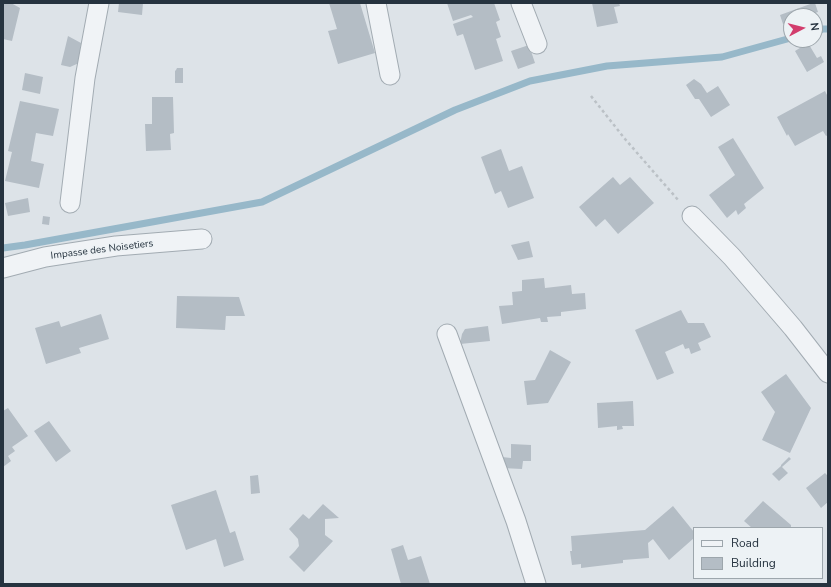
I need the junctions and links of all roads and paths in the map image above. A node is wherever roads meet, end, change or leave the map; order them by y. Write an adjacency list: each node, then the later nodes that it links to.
1 (99, 3): 7 (street)
2 (376, 3): 5 (street)
3 (521, 3): 4 (street)
4 (537, 44)
5 (390, 75)
6 (591, 96): 8 (path)
7 (70, 203)
8 (692, 216): 12 (street)
9 (202, 239): 10 (street, Impasse des Noisetiers)
10 (3, 268)
11 (447, 334): 13 (street)
12 (828, 373)
13 (536, 584)

